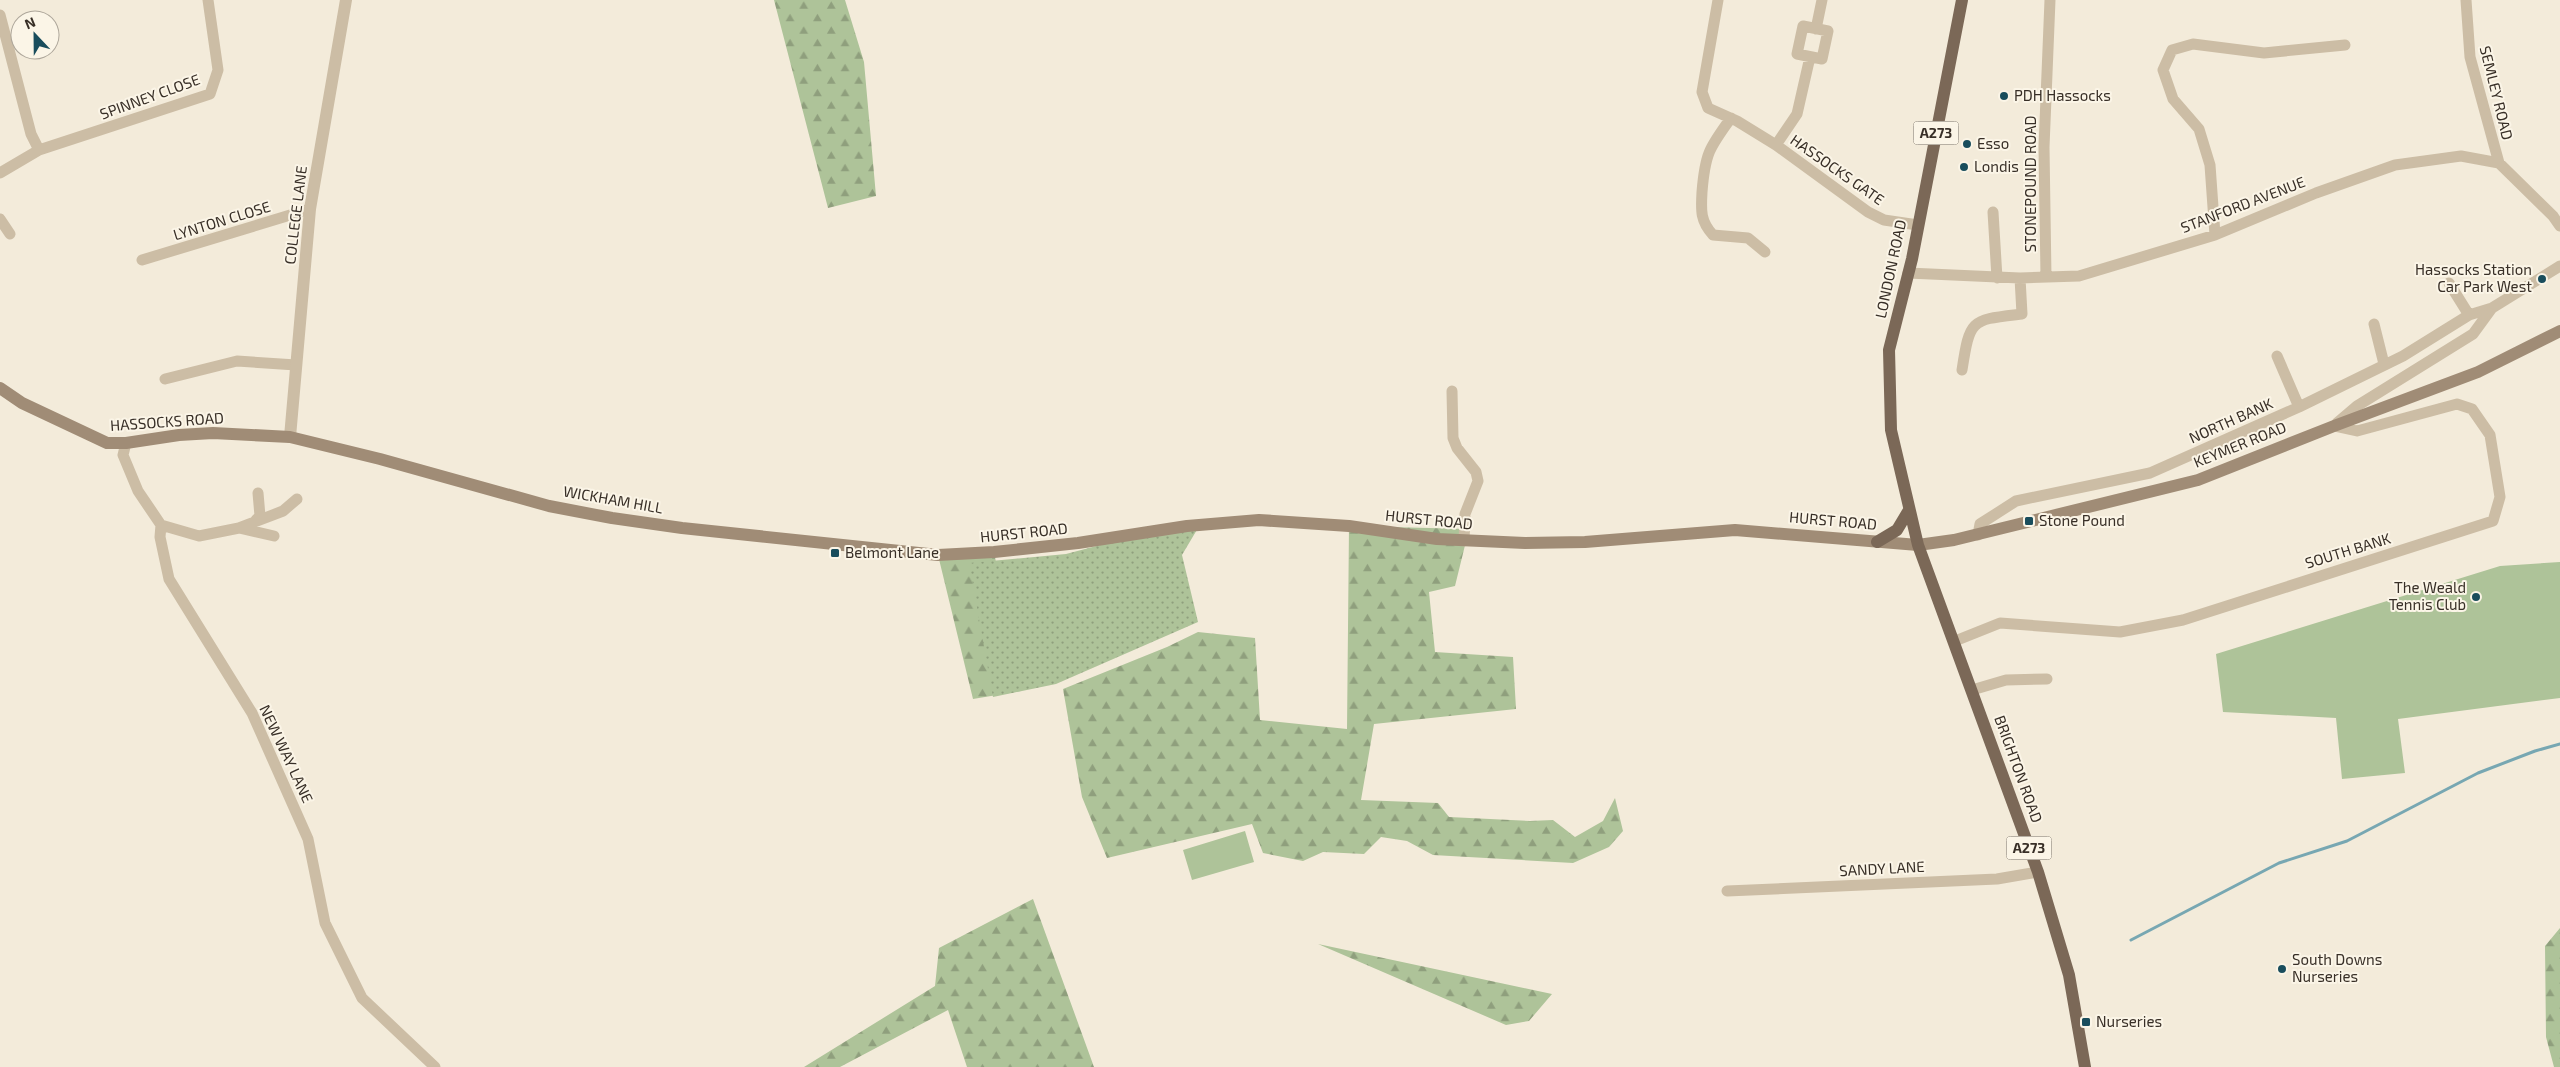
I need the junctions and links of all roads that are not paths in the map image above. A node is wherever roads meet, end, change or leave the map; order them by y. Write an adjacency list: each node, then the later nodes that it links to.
1 (208, 0): 14 (street, SPINNEY CLOSE)
2 (346, 0): 17 (street, COLLEGE LANE)
3 (1718, 0): 12 (street)
4 (1822, 0): 9 (street)
5 (1962, 0): 20 (main road, LONDON ROAD / A273)
6 (2050, 0): 28 (street, STONEPOUND ROAD)
7 (2466, 0): 15 (street, SEMLEY ROAD)
8 (0, 15): 14 (street)
9 (1816, 28): 11 (street); 11 (street)
10 (2345, 45): 23 (street)
11 (1810, 57): 13 (street, HASSOCKS GATE)
12 (1731, 118): 13 (street); 24 (street)
13 (1776, 145): 20 (street, HASSOCKS GATE)
14 (39, 150): 16 (street)
15 (2499, 162): 21 (street); 23 (street, STANFORD AVENUE)
16 (0, 173)
17 (310, 209): 25 (street, LYNTON CLOSE); 38 (street, COLLEGE LANE)
18 (1993, 212): 29 (street)
19 (0, 220): 22 (street)
20 (1918, 225): 27 (main road, LONDON ROAD / A273)
21 (2560, 226)
22 (10, 234)
23 (2215, 235): 28 (street, STANFORD AVENUE)
24 (1765, 252)
25 (142, 260)
26 (2560, 266): 32 (street)
27 (1908, 273): 29 (street, STANFORD AVENUE); 49 (main road, LONDON ROAD / A273)
28 (2046, 277): 30 (street, STANFORD AVENUE)
29 (1997, 278): 30 (street, STANFORD AVENUE)
30 (2020, 278): 39 (street)
31 (2449, 283): 33 (street)
32 (2492, 308): 33 (street, NORTH BANK); 44 (street)
33 (2469, 315): 37 (street, NORTH BANK)
34 (2374, 324): 37 (street)
35 (2560, 331): 44 (main road, KEYMER ROAD)
36 (2277, 356): 43 (street)
37 (2384, 364): 43 (street, NORTH BANK)
38 (296, 365): 40 (street); 45 (street, COLLEGE LANE)
39 (1962, 370)
40 (165, 379)
41 (0, 388): 46 (main road, HASSOCKS ROAD)
42 (1452, 391): 55 (street)
43 (2299, 407): 53 (street, NORTH BANK)
44 (2334, 426): 53 (main road, KEYMER ROAD); 59 (street, SOUTH BANK)
45 (290, 437): 46 (main road, HASSOCKS ROAD); 58 (main road, WICKHAM HILL)
46 (126, 444): 51 (street)
47 (258, 492): 50 (street)
48 (297, 499): 50 (street)
49 (1909, 510): 56 (main road); 57 (main road, LONDON ROAD / A273)
50 (256, 520): 52 (street)
51 (161, 525): 52 (street); 64 (street, NEW WAY LANE)
52 (239, 528): 54 (street)
53 (1978, 535): 57 (main road, KEYMER ROAD)
54 (274, 536)
55 (1464, 541): 56 (main road, HURST ROAD); 58 (main road, HURST ROAD)
56 (1877, 542): 57 (main road, HURST ROAD)
57 (1918, 545): 59 (main road, BRIGHTON ROAD / A273)
58 (938, 555)
59 (1955, 641): 61 (main road, BRIGHTON ROAD / A273)
60 (2047, 680): 61 (street)
61 (1972, 690): 62 (main road, BRIGHTON ROAD / A273)
62 (2038, 872): 63 (street, SANDY LANE); 65 (main road, BRIGHTON ROAD / A273)
63 (1727, 891)
64 (435, 1067)
65 (2085, 1067)

